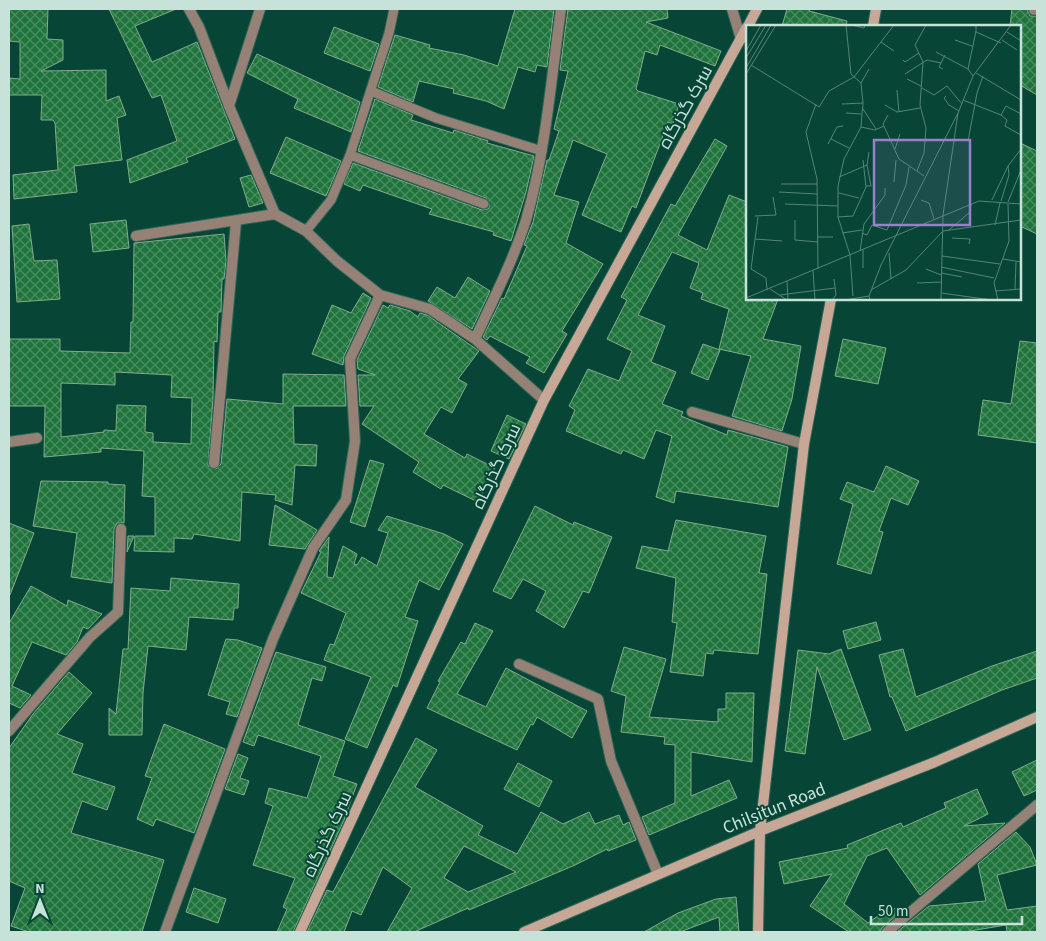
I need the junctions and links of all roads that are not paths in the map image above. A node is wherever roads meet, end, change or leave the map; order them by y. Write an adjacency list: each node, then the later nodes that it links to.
1 (190, 9): 13 (street)
2 (260, 9): 13 (street)
3 (394, 9): 12 (lane)
4 (561, 9): 14 (street)
5 (732, 9): 11 (street)
6 (757, 9): 8 (main road, سرک گذرگاه)
7 (876, 9): 9 (main road)
8 (749, 25)
9 (873, 25)
10 (746, 30): 11 (main road, سرک گذرگاه)
11 (741, 39): 24 (main road, سرک گذرگاه)
12 (371, 91): 14 (lane); 15 (lane)
13 (229, 106): 17 (street)
14 (542, 150): 23 (street)
15 (350, 155): 16 (lane); 19 (lane)
16 (484, 204)
17 (275, 214): 18 (street); 19 (street)
18 (236, 222): 20 (street); 29 (street)
19 (306, 232): 21 (street)
20 (136, 236)
21 (380, 295): 23 (street); 37 (street)
22 (831, 300): 28 (main road)
23 (475, 339): 24 (street)
24 (544, 400): 38 (main road, سرک گذرگاه)
25 (692, 412): 28 (street)
26 (37, 438): 27 (street)
27 (9, 442)
28 (804, 444): 35 (main road)
29 (214, 463)
30 (121, 528): 33 (street)
31 (519, 664): 36 (street)
32 (1037, 718): 35 (main road, Chilsitun Road)
33 (9, 731)
34 (1037, 805): 41 (street)
35 (760, 831): 36 (main road, Chilsitun Road); 40 (main road)
36 (658, 874): 39 (main road, Chilsitun Road)
37 (165, 932)
38 (300, 932)
39 (524, 932)
40 (758, 932)
41 (887, 932)

